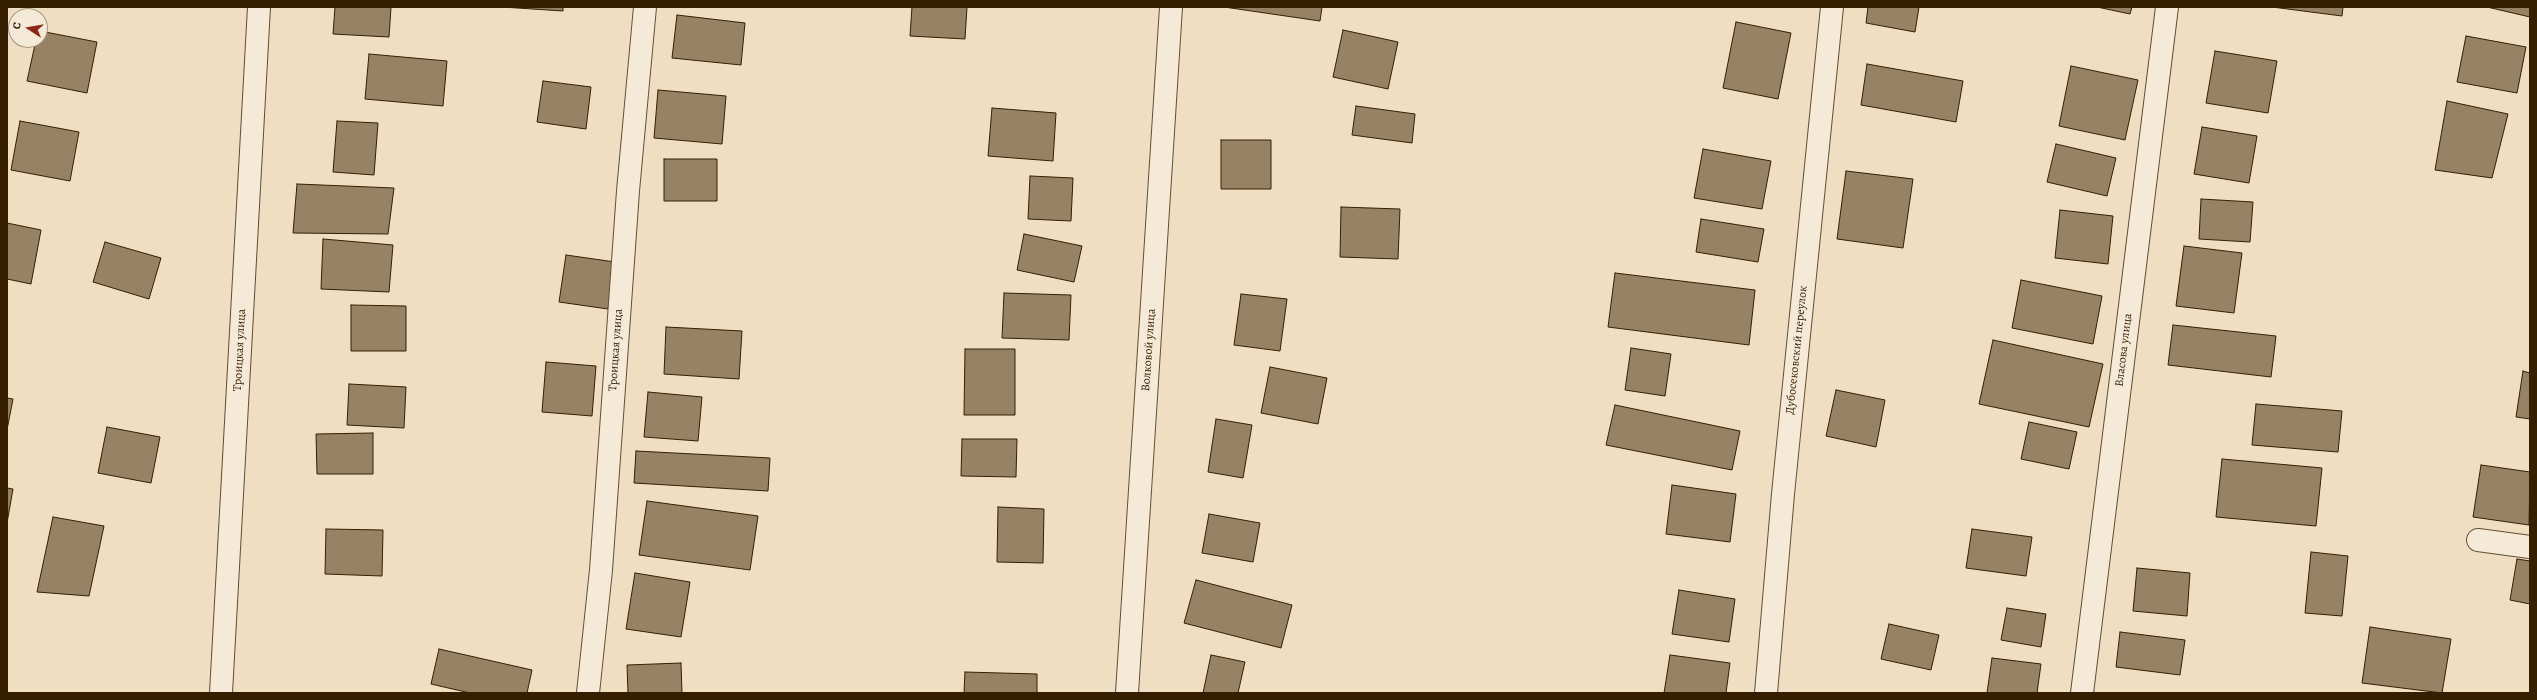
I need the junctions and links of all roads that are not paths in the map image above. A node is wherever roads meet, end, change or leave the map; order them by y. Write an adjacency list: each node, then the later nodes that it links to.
1 (259, 7): 8 (street, Троицкая улица)
2 (645, 7): 9 (street, Троицкая улица)
3 (1171, 7): 10 (street, Волковой улица)
4 (1832, 7): 11 (street, Дубосековский переулок)
5 (2167, 7): 12 (street, Власова улица)
6 (2478, 540): 7 (street)
7 (2530, 547)
8 (221, 693)
9 (588, 693)
10 (1127, 693)
11 (1766, 693)
12 (2082, 693)

